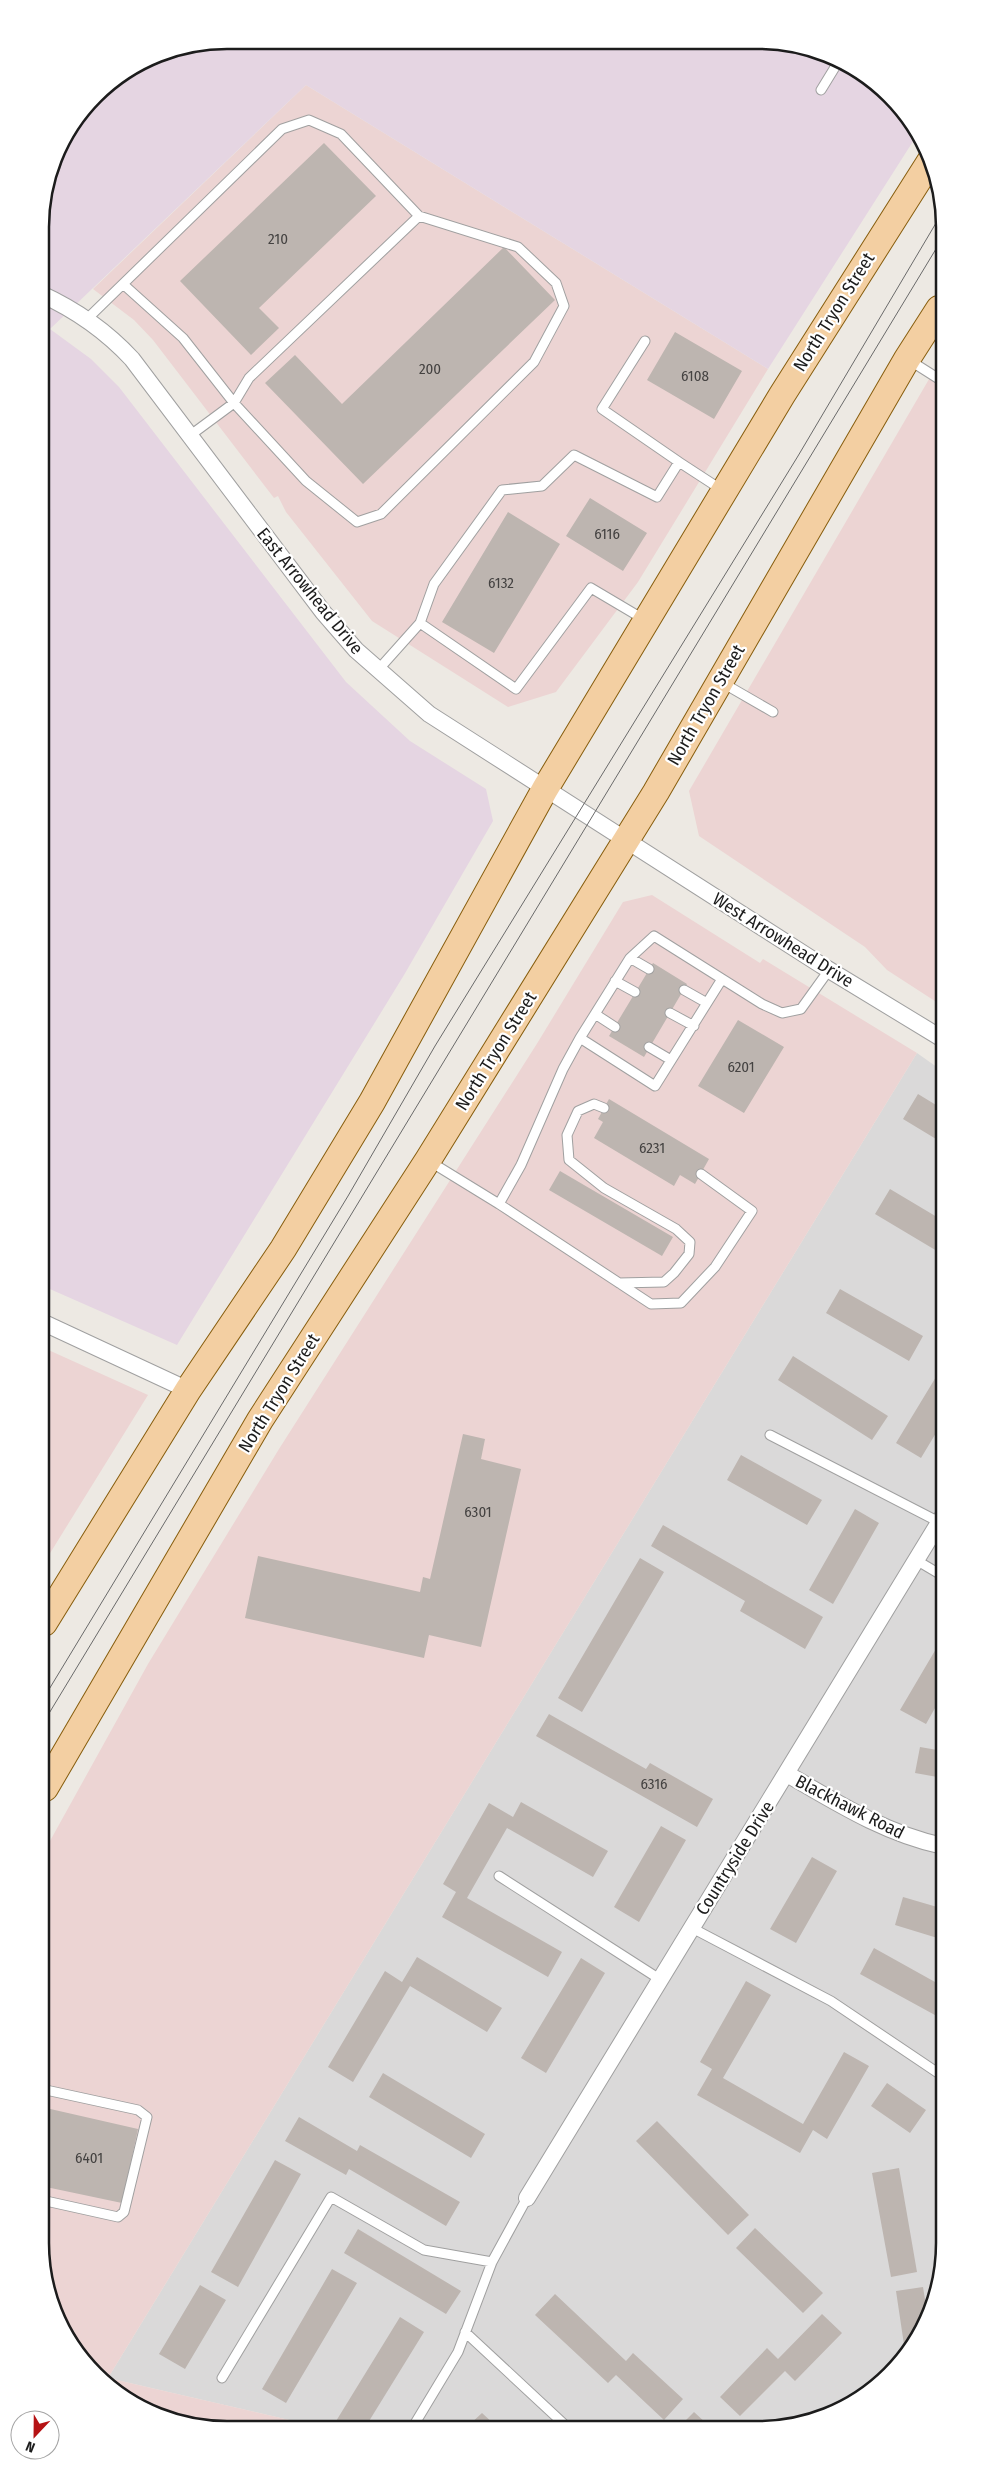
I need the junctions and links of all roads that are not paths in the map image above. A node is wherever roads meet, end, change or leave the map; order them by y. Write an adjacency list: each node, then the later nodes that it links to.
1 (836, 66): 2 (lane)
2 (821, 90)
3 (926, 167): 15 (main road, North Tryon Street)
4 (419, 216): 5 (lane); 12 (lane); 12 (lane)
5 (123, 284): 8 (lane); 12 (lane)
6 (49, 298): 8 (street, East Arrowhead Drive)
7 (936, 313): 10 (main road, North Tryon Street)
8 (87, 318): 13 (street, East Arrowhead Drive)
9 (646, 341): 14 (lane)
10 (907, 358): 11 (lane); 19 (main road, North Tryon Street)
11 (936, 376)
12 (234, 403): 13 (lane)
13 (188, 437): 18 (street, East Arrowhead Drive)
14 (679, 462): 15 (lane); 17 (lane)
15 (724, 492): 16 (main road, North Tryon Street)
16 (646, 621): 17 (lane); 21 (main road, North Tryon Street)
17 (420, 622): 18 (lane)
18 (378, 670): 21 (street, East Arrowhead Drive)
19 (719, 680): 20 (lane); 22 (main road, North Tryon Street)
20 (773, 712)
21 (545, 789): 22 (street, East Arrowhead Drive); 45 (main road, North Tryon Street)
22 (626, 842): 25 (street, West Arrowhead Drive); 40 (main road, North Tryon Street)
23 (630, 958): 24 (lane); 26 (lane); 27 (lane)
24 (649, 969)
25 (829, 970): 26 (lane); 35 (street, West Arrowhead Drive)
26 (722, 979): 30 (lane)
27 (615, 981): 29 (lane); 32 (lane)
28 (684, 990): 30 (lane)
29 (636, 992)
30 (707, 1003): 34 (lane)
31 (670, 1013): 34 (lane)
32 (595, 1014): 33 (lane); 36 (lane)
33 (615, 1026)
34 (694, 1026): 38 (lane)
35 (936, 1035)
36 (580, 1038): 38 (lane); 42 (lane)
37 (649, 1047): 38 (lane)
38 (671, 1060)
39 (604, 1108): 43 (lane)
40 (428, 1160): 42 (lane); 53 (main road, North Tryon Street)
41 (700, 1174): 43 (lane)
42 (499, 1204): 43 (lane)
43 (619, 1283)
44 (49, 1325): 45 (street)
45 (188, 1390): 51 (main road, North Tryon Street)
46 (770, 1435): 47 (lane)
47 (936, 1517)
48 (936, 1527): 49 (street, Countryside Drive)
49 (916, 1560): 50 (lane); 52 (street, Countryside Drive)
50 (936, 1572)
51 (49, 1615)
52 (787, 1774): 54 (street, Blackhawk Road); 56 (street, Countryside Drive)
53 (49, 1781)
54 (936, 1844)
55 (499, 1876): 57 (lane)
56 (692, 1928): 57 (street, Countryside Drive); 58 (lane)
57 (660, 1980): 60 (street, Countryside Drive)
58 (936, 2072)
59 (49, 2091): 61 (lane)
60 (526, 2198): 62 (lane)
61 (49, 2202)
62 (492, 2262): 63 (lane); 64 (lane)
63 (465, 2332): 65 (lane); 66 (lane)
64 (222, 2378)
65 (417, 2421)
66 (561, 2421)

